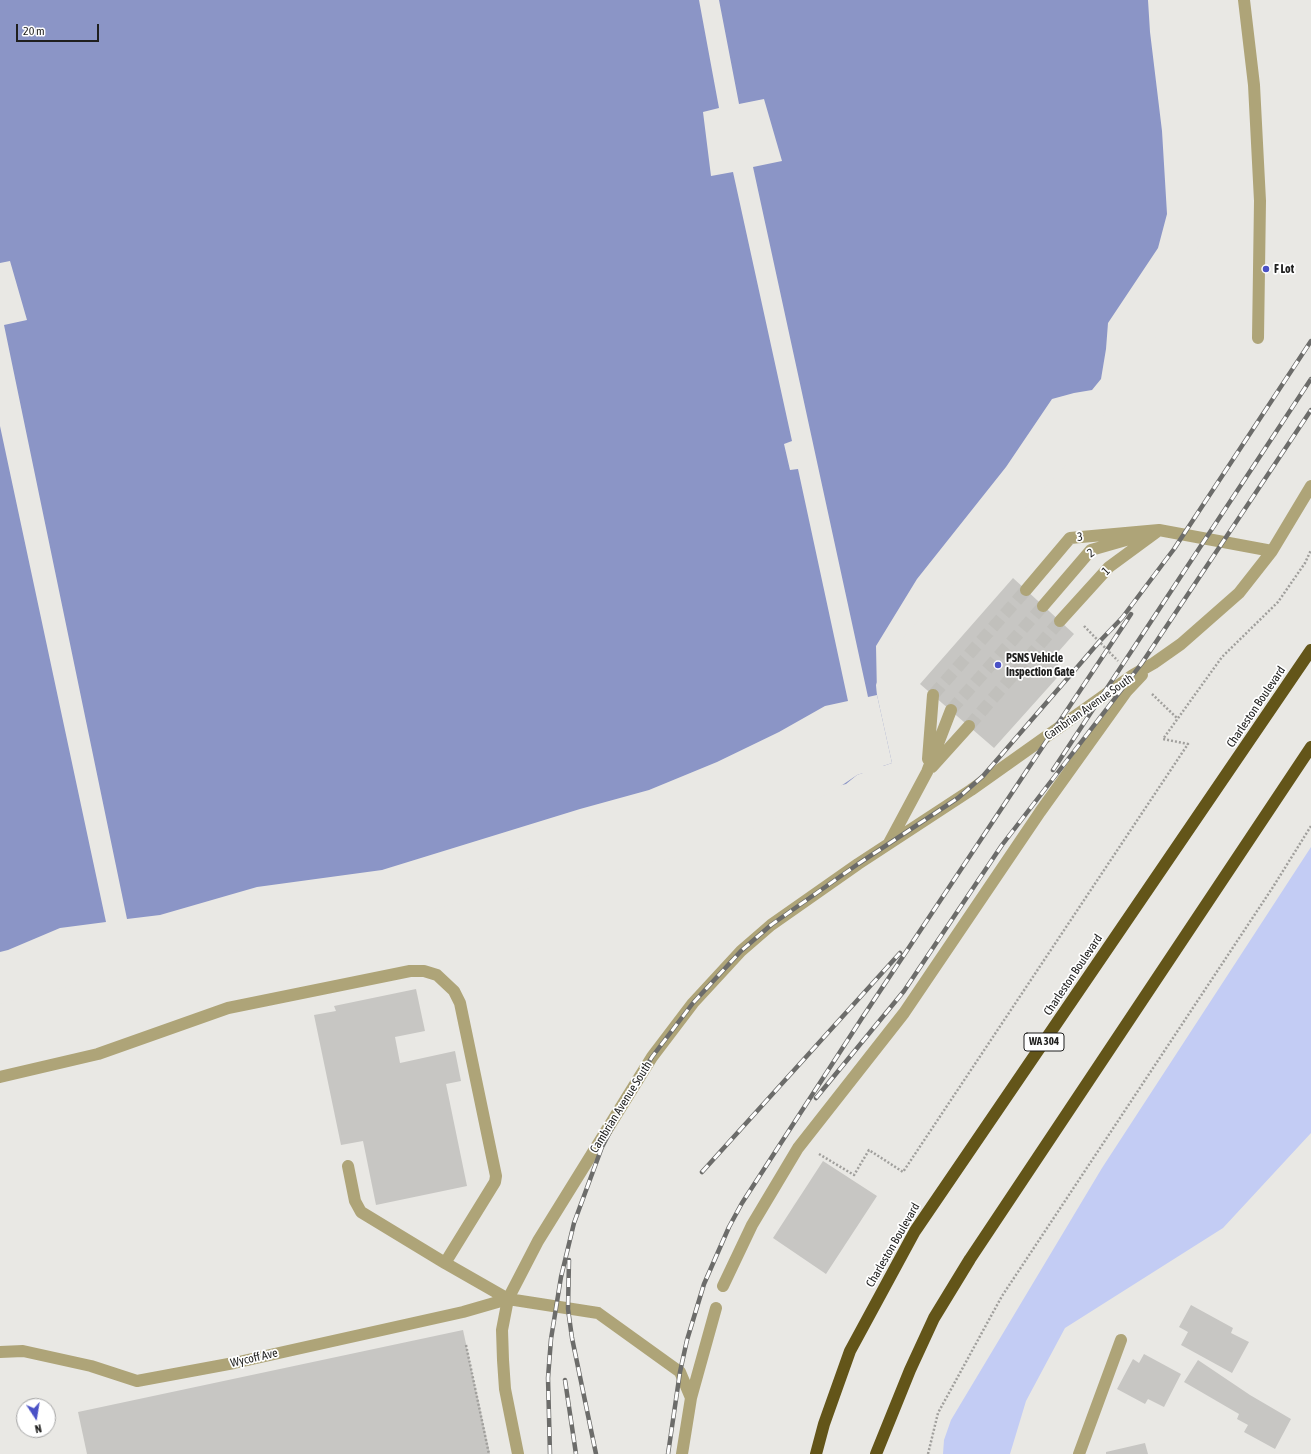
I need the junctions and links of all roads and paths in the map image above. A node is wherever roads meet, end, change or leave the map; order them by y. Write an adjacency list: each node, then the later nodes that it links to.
1 (1244, 0): 2 (street)
2 (1258, 338)
3 (1311, 486): 6 (street, Cambrian Avenue South)
4 (1159, 530): 6 (street); 7 (street, 3); 8 (street, 2); 9 (street, 1)
5 (1311, 550): 15 (path)
6 (1272, 551): 12 (street, Cambrian Avenue South)
7 (1026, 590)
8 (1043, 606)
9 (1070, 610): 10 (street, 1); 12 (path)
10 (1060, 621)
11 (1311, 650): 35 (highway, Charleston Boulevard / WA 304)
12 (1135, 677): 15 (path); 20 (street, Cambrian Avenue South); 25 (street)
13 (933, 695): 18 (street)
14 (951, 710): 18 (street)
15 (1178, 719): 22 (path)
16 (969, 726): 18 (street)
17 (1311, 747): 36 (highway)
18 (927, 772): 20 (street, Cambrian Avenue South)
19 (1311, 826): 37 (path)
20 (889, 844): 26 (street, Cambrian Avenue South)
21 (0, 1077): 24 (street)
22 (813, 1158)
23 (348, 1166): 24 (street)
24 (445, 1263): 26 (street)
25 (723, 1286)
26 (508, 1299): 30 (street, Wycoff Ave); 31 (street); 33 (street, Cambrian Avenue South)
27 (716, 1308): 31 (street)
28 (1122, 1340): 38 (street)
29 (466, 1345): 32 (path)
30 (0, 1352)
31 (691, 1398): 34 (street)
32 (489, 1454)
33 (518, 1454)
34 (682, 1454)
35 (816, 1454)
36 (876, 1454)
37 (928, 1454)
38 (1079, 1454)

